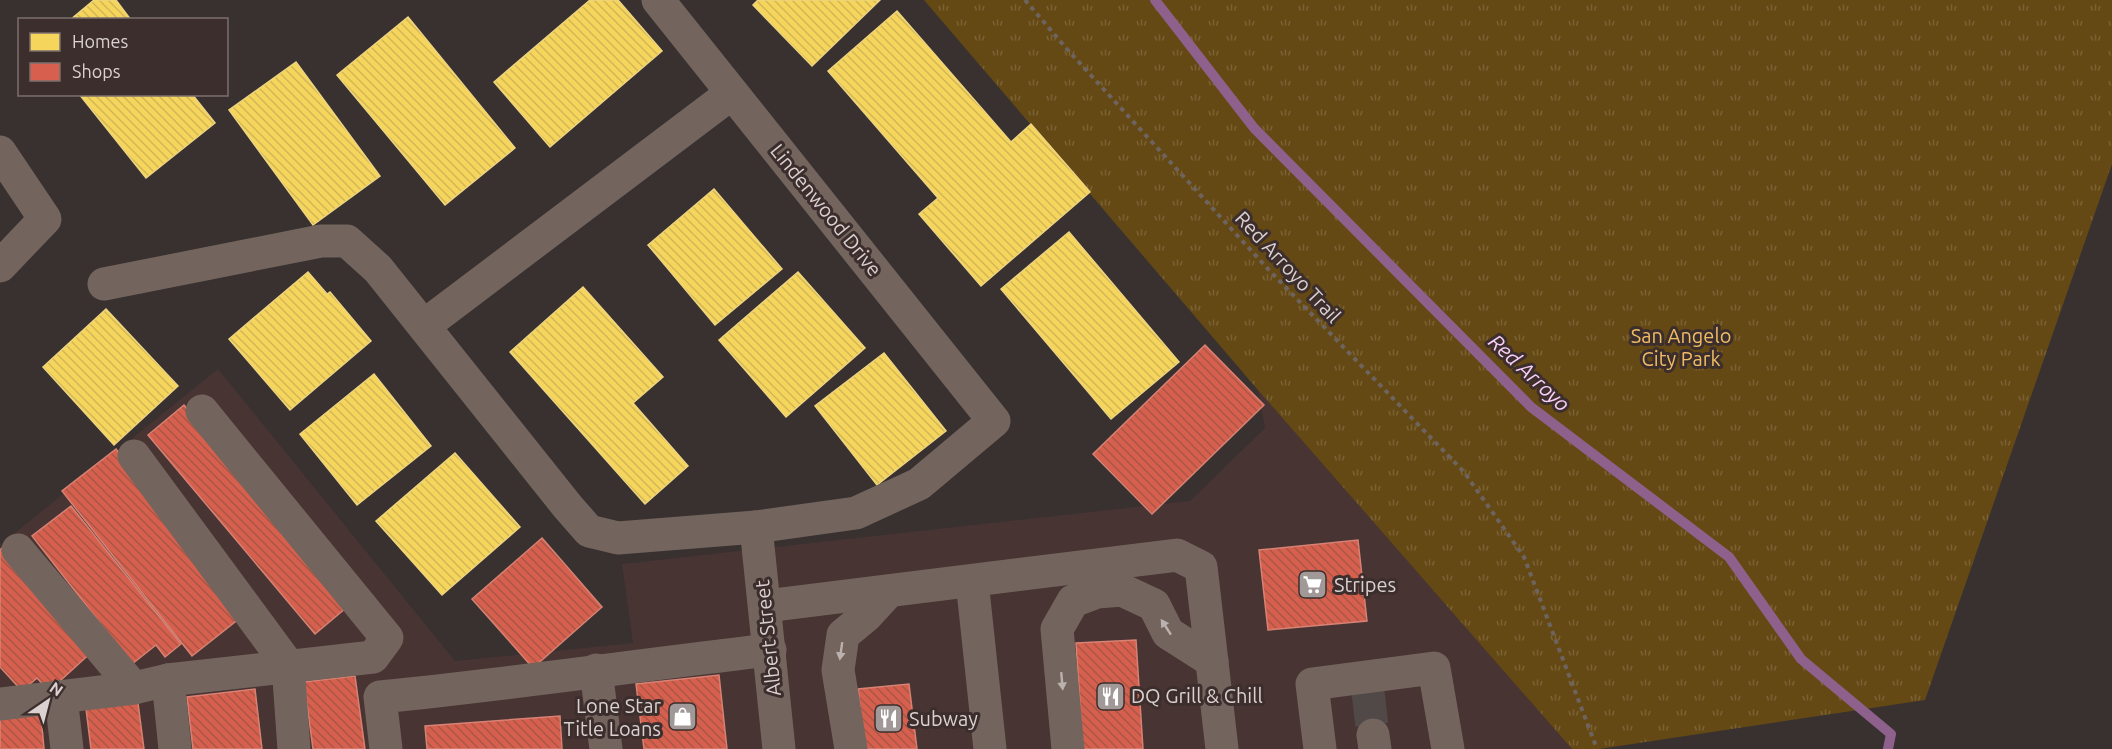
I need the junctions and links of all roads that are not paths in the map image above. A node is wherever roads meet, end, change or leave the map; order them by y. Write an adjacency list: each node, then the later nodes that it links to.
1 (658, 0): 2 (street, Lindenwood Drive)
2 (732, 93): 6 (street); 9 (street, Lindenwood Drive)
3 (0, 152): 4 (street)
4 (0, 266)
5 (104, 284): 6 (street)
6 (424, 326): 9 (street)
7 (202, 411): 16 (street)
8 (134, 456): 16 (street)
9 (756, 527): 13 (street, Albert Street)
10 (18, 549): 19 (street)
11 (972, 581): 12 (street); 15 (street); 29 (street)
12 (889, 591): 13 (street); 28 (street, one-way to 28)
13 (765, 606): 14 (street, Albert Street)
14 (770, 650): 17 (street); 27 (street, Albert Street)
15 (1212, 661): 30 (street, one-way to 30); 31 (street)
16 (288, 665): 18 (street); 24 (street)
17 (596, 670): 25 (street); 26 (street)
18 (168, 680): 19 (street); 23 (street)
19 (134, 688): 21 (street)
20 (7, 695): 21 (street)
21 (61, 697): 22 (street)
22 (67, 749)
23 (175, 749)
24 (294, 749)
25 (386, 749)
26 (606, 749)
27 (779, 749)
28 (851, 749)
29 (990, 749)
30 (1068, 749)
31 (1222, 749)
32 (1320, 749): 33 (street)
33 (1448, 749)

